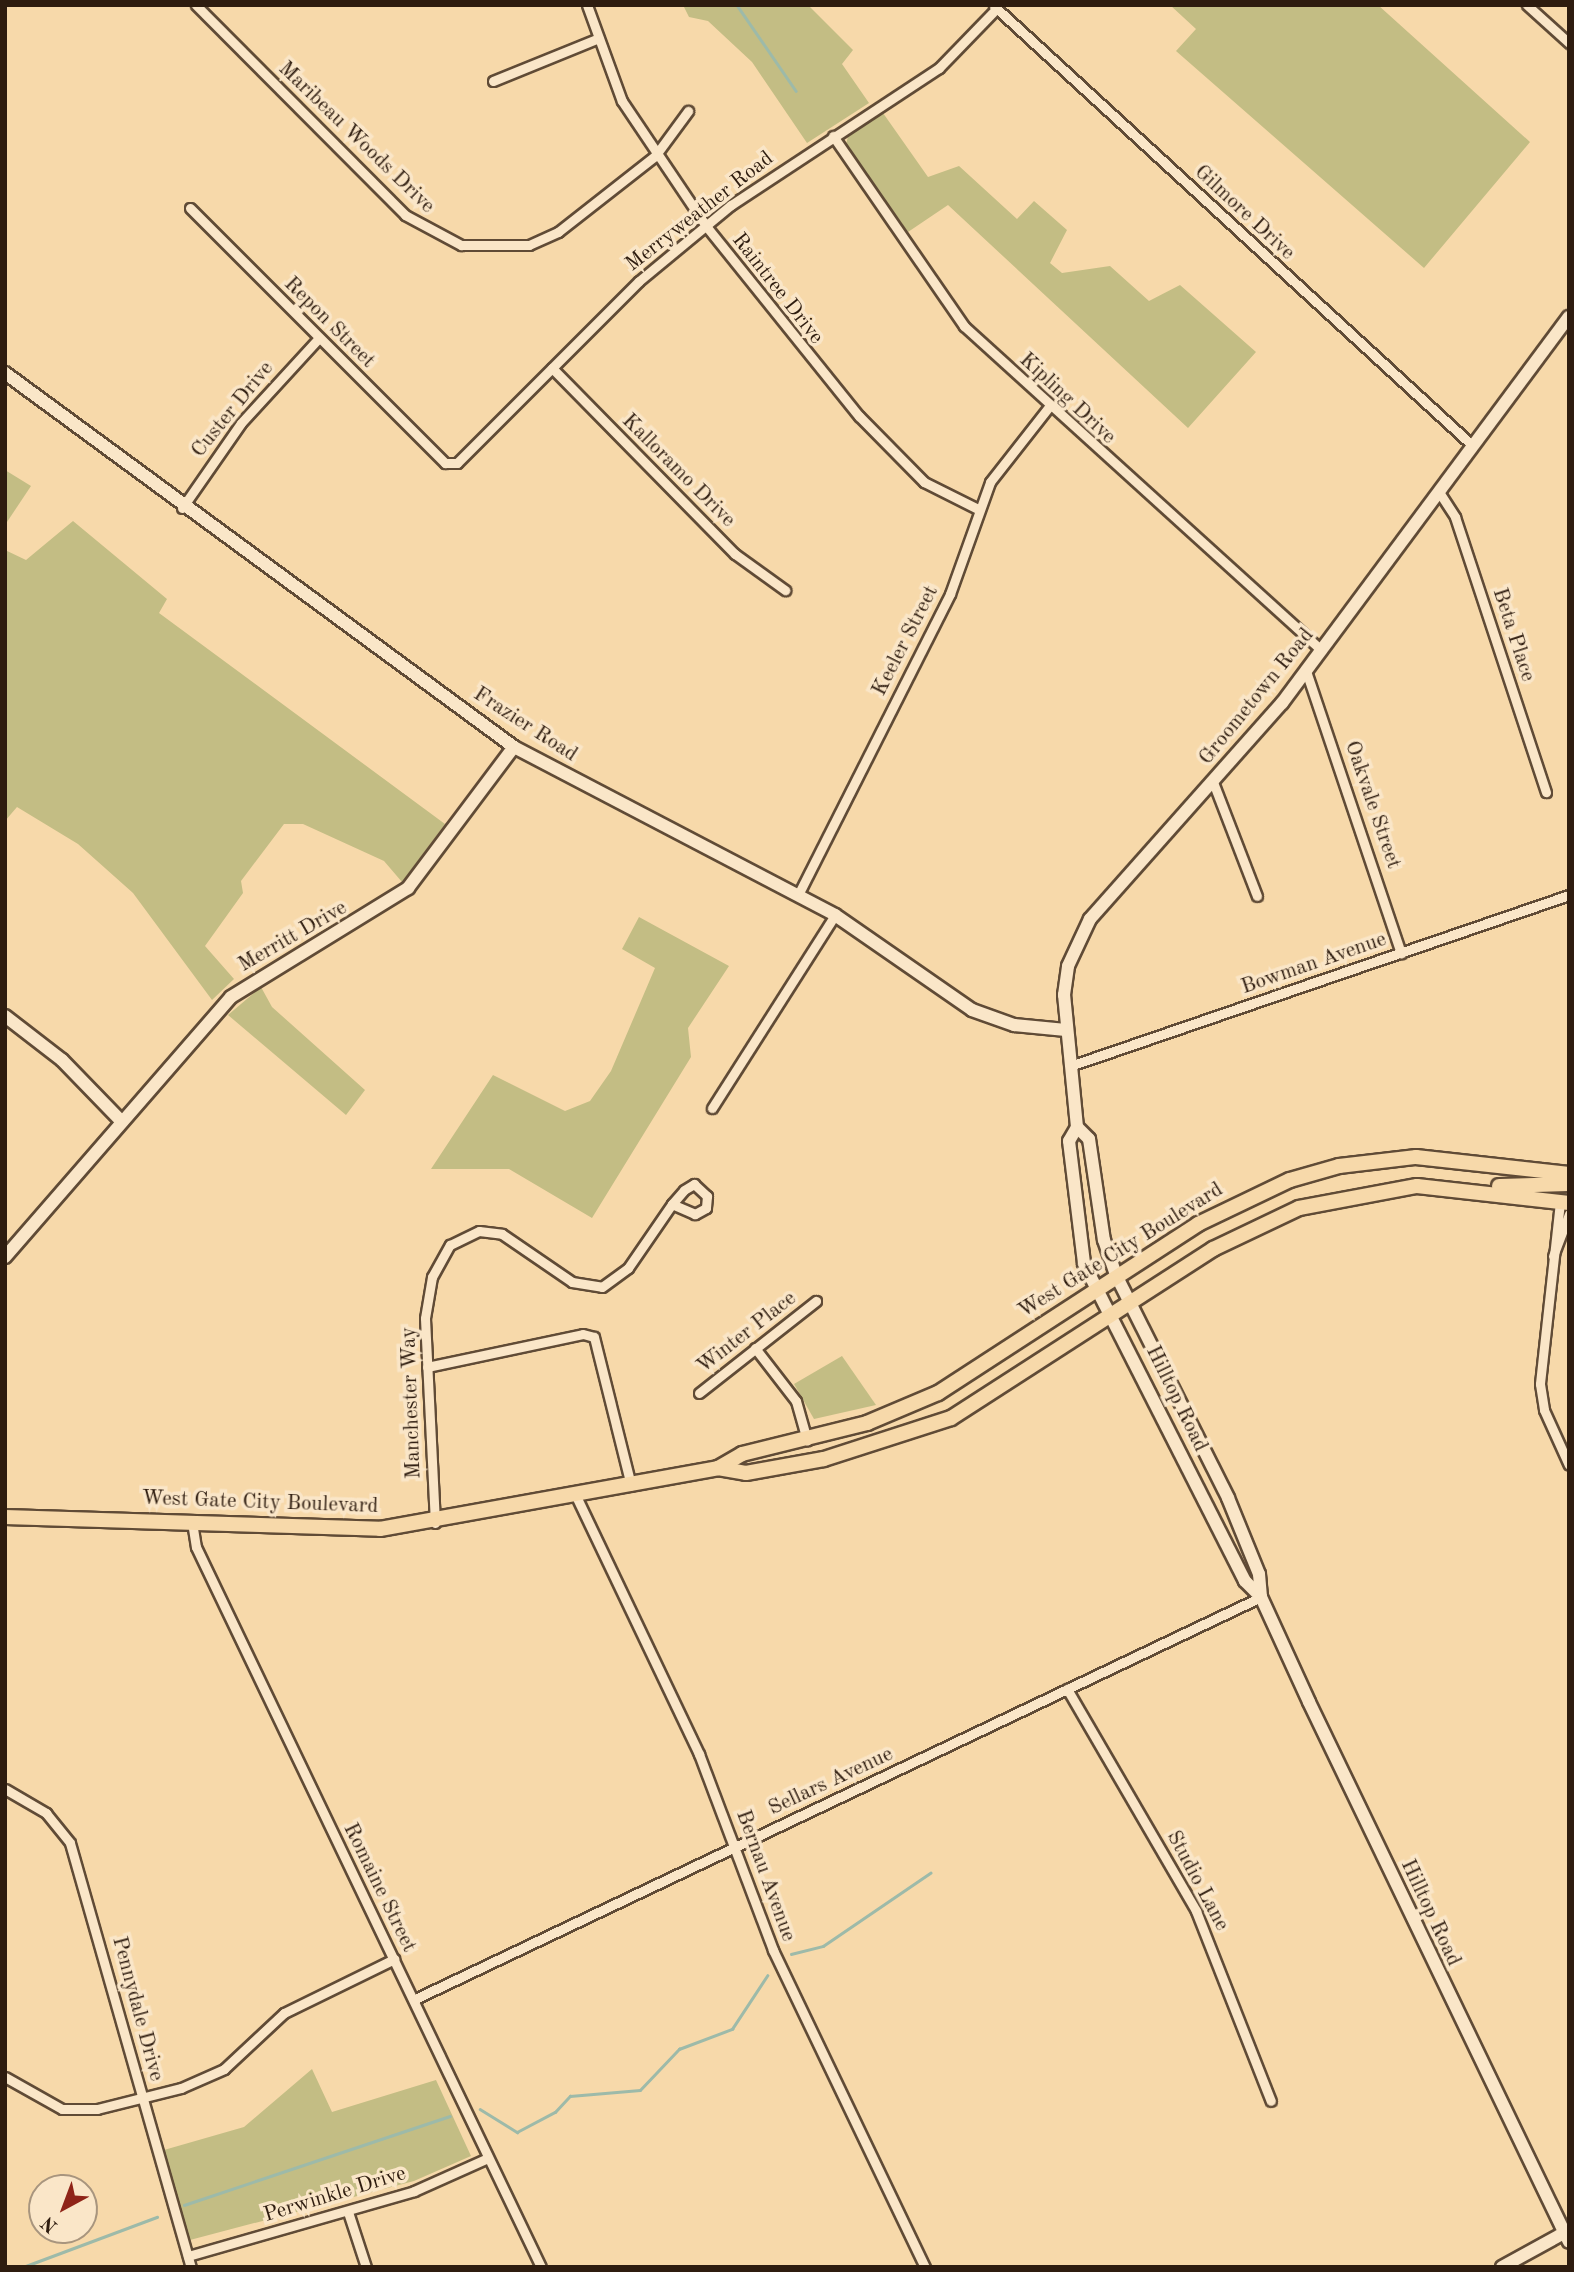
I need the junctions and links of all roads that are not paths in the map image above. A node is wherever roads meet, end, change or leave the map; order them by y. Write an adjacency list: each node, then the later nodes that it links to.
1 (196, 5): 10 (street, Maribeau Woods Drive)
2 (587, 5): 5 (street, Raintree Drive)
3 (1527, 5): 6 (street)
4 (994, 7): 9 (street, Merryweather Road); 18 (street, Gilmore Drive)
5 (599, 38): 7 (street); 10 (street, Raintree Drive)
6 (1569, 43)
7 (493, 81)
8 (688, 111): 10 (street, Maribeau Woods Drive)
9 (833, 136): 12 (street, Merryweather Road); 17 (street, Kipling Drive)
10 (654, 156): 12 (street, Raintree Drive)
11 (190, 208): 14 (street, Repon Street)
12 (706, 226): 15 (street, Merryweather Road); 22 (street, Raintree Drive)
13 (1569, 317): 18 (main road, Groometown Road)
14 (318, 339): 19 (street, Repon Street); 21 (street, Custer Drive)
15 (552, 368): 19 (street, Merryweather Road); 23 (street, Kalloramo Drive)
16 (5, 373): 21 (main road, Frazier Road)
17 (1048, 408): 22 (street, Keeler Street); 24 (street, Kipling Drive)
18 (1473, 446): 20 (main road, Groometown Road)
19 (445, 463)
20 (1439, 492): 24 (main road, Groometown Road); 28 (street, Beta Place)
21 (182, 508): 26 (main road, Frazier Road)
22 (978, 509): 29 (street, Keeler Street)
23 (785, 590)
24 (1321, 650): 25 (main road, Groometown Road)
25 (1306, 671): 27 (main road, Groometown Road); 33 (street, Oakvale Street)
26 (514, 747): 29 (main road, Frazier Road); 38 (main road, Merritt Drive)
27 (1213, 782): 31 (street); 35 (main road, Groometown Road)
28 (1546, 792)
29 (798, 895): 32 (main road, Frazier Road)
30 (1569, 895): 33 (street, Bowman Avenue)
31 (1257, 896)
32 (835, 915): 35 (main road, Frazier Road); 37 (street)
33 (1401, 953): 36 (street, Bowman Avenue)
34 (5, 1016): 38 (main road)
35 (1066, 1030): 36 (main road, Groometown Road)
36 (1070, 1066): 39 (main road, Groometown Road)
37 (712, 1108)
38 (122, 1122): 45 (main road, Merritt Drive)
39 (1077, 1127): 47 (main road, Groometown Road); 48 (main road, Groometown Road)
40 (1567, 1175): 41 (main road); 47 (main road, West Gate City Boulevard)
41 (1466, 1188): 42 (main road, West Gate City Boulevard); 50 (main road, West Gate City Boulevard)
42 (1566, 1200): 46 (street)
43 (672, 1204): 53 (street, Manchester Way)
44 (1569, 1214): 46 (street)
45 (5, 1256)
46 (1552, 1257): 56 (street)
47 (1117, 1277): 48 (main road, West Gate City Boulevard); 50 (main road, Groometown Road)
48 (1097, 1290): 51 (main road, Hilltop Road); 55 (main road, West Gate City Boulevard)
49 (816, 1301): 52 (street, Winter Place)
50 (1131, 1302): 51 (main road, West Gate City Boulevard); 63 (main road, Hilltop Road)
51 (1112, 1315): 57 (main road, West Gate City Boulevard); 63 (main road, Hilltop Road)
52 (755, 1348): 54 (street, Winter Place); 55 (street)
53 (428, 1367): 58 (street); 62 (street, Manchester Way)
54 (699, 1393)
55 (807, 1440): 57 (main road, West Gate City Boulevard)
56 (1569, 1465)
57 (718, 1468): 58 (main road, West Gate City Boulevard)
58 (631, 1485): 59 (main road, West Gate City Boulevard)
59 (576, 1496): 62 (main road, West Gate City Boulevard); 66 (street, Bernau Avenue)
60 (5, 1517): 61 (main road, West Gate City Boulevard)
61 (192, 1522): 62 (main road, West Gate City Boulevard); 67 (street, Romaine Street)
62 (435, 1522)
63 (1261, 1597): 64 (street, Sellars Avenue); 74 (main road, Hilltop Road)
64 (1067, 1689): 66 (street, Sellars Avenue); 71 (street, Studio Lane)
65 (5, 1789): 70 (street, Pennydale Drive)
66 (734, 1848): 68 (street, Sellars Avenue); 76 (street, Bernau Avenue)
67 (394, 1959): 68 (street, Romaine Street); 70 (street)
68 (415, 1999): 72 (street, Romaine Street)
69 (5, 2077): 70 (street)
70 (143, 2098): 75 (street, Pennydale Drive)
71 (1271, 2101)
72 (488, 2158): 73 (street, Perwinkle Drive); 79 (street, Romaine Street)
73 (348, 2211): 75 (street, Perwinkle Drive); 78 (street)
74 (1567, 2235): 80 (main road)
75 (188, 2256): 77 (street, Pennydale Drive)
76 (924, 2266)
77 (191, 2267)
78 (366, 2267)
79 (541, 2267)
80 (1502, 2267)

